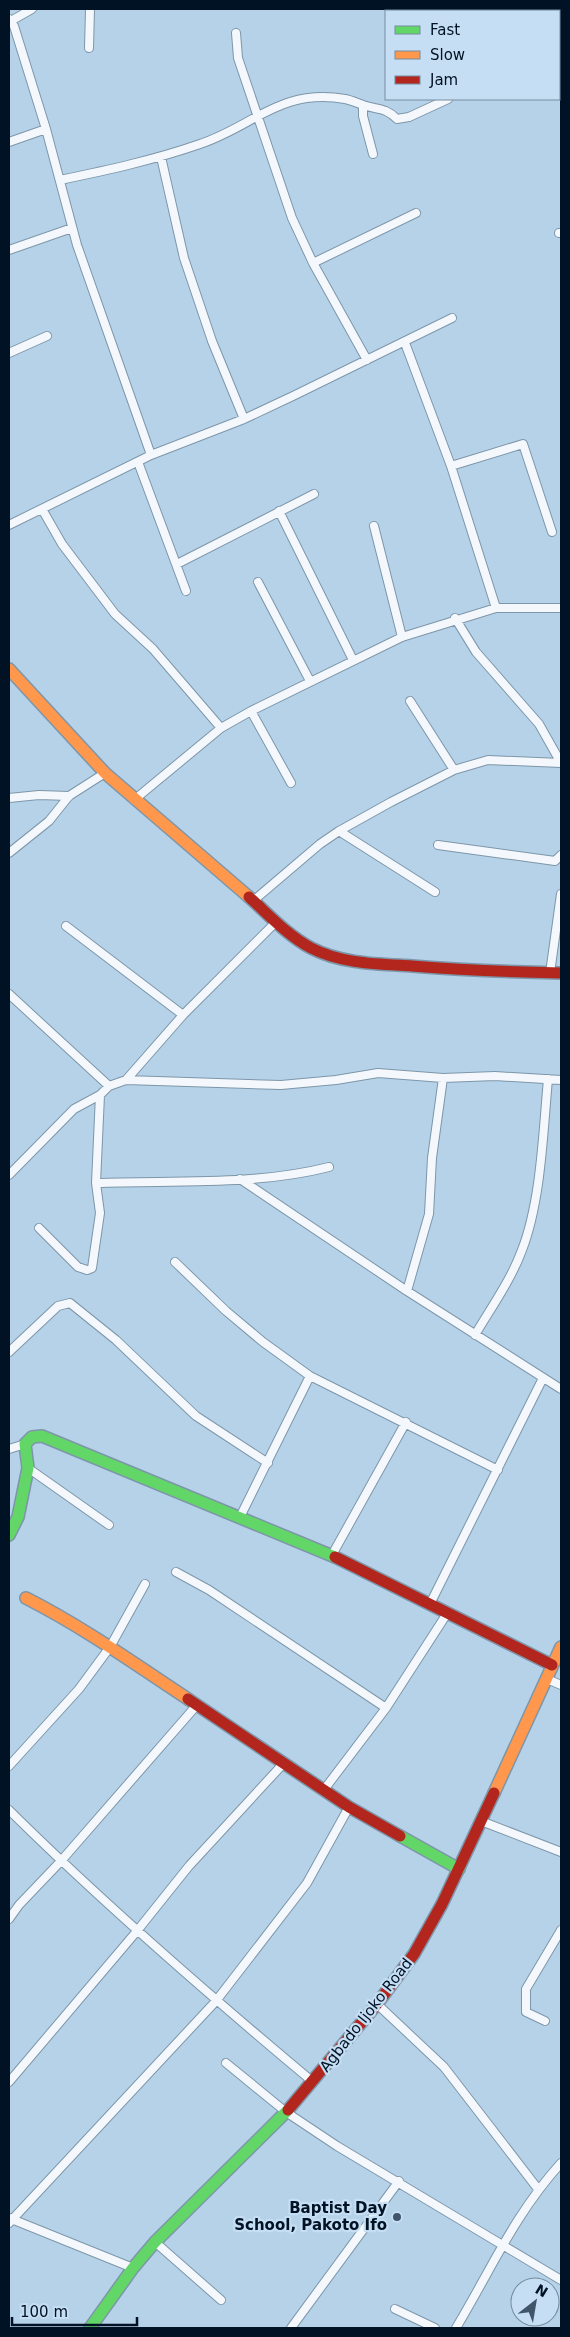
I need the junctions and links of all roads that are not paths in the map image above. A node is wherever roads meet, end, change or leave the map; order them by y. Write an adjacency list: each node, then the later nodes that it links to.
1 (32, 9): 3 (street)
2 (90, 9): 5 (street)
3 (9, 21): 9 (street)
4 (236, 33): 8 (street)
5 (89, 48)
6 (434, 102): 7 (street)
7 (363, 105): 8 (street); 11 (street)
8 (258, 115): 12 (street); 17 (street)
9 (46, 130): 10 (street); 13 (street)
10 (9, 142)
11 (373, 154)
12 (161, 157): 13 (street); 23 (street)
13 (60, 180): 15 (street)
14 (416, 213): 17 (street)
15 (72, 228): 16 (street); 24 (street)
16 (9, 250)
17 (313, 263): 22 (street)
18 (452, 318): 20 (street)
19 (46, 336): 21 (street)
20 (405, 343): 22 (street); 26 (street)
21 (9, 353)
22 (367, 360): 23 (street)
23 (244, 419): 24 (street)
24 (151, 455): 25 (street)
25 (138, 462): 28 (street); 33 (street)
26 (451, 466): 32 (street); 36 (street)
27 (314, 494): 29 (street)
28 (42, 509): 30 (street); 45 (street)
29 (280, 511): 33 (street); 40 (street)
30 (9, 525)
31 (374, 526): 39 (street)
32 (552, 532)
33 (177, 564): 35 (street)
34 (258, 582): 42 (street)
35 (186, 591)
36 (496, 608): 37 (street); 38 (street)
37 (561, 608)
38 (455, 618): 39 (street); 46 (street)
39 (402, 636): 40 (street)
40 (353, 660): 42 (street)
41 (10, 673): 48 (street)
42 (310, 681): 44 (street)
43 (410, 701): 47 (street)
44 (251, 711): 45 (street); 49 (street)
45 (221, 728): 52 (street)
46 (561, 763): 47 (street)
47 (454, 770): 53 (street)
48 (106, 773): 50 (street); 52 (street)
49 (291, 783)
50 (69, 796): 51 (street); 55 (street)
51 (9, 798)
52 (134, 800): 59 (street)
53 (339, 831): 57 (street); 59 (street)
54 (438, 845): 56 (street)
55 (9, 853)
56 (561, 855)
57 (435, 892)
58 (561, 894): 62 (street)
59 (253, 901): 60 (street)
60 (275, 923): 62 (street); 64 (street)
61 (66, 926): 64 (street)
62 (556, 973)
63 (10, 998): 69 (street)
64 (183, 1016): 67 (street)
65 (443, 1078): 66 (street); 67 (street); 77 (street)
66 (548, 1079): 68 (street); 78 (street)
67 (126, 1080): 69 (street)
68 (561, 1080)
69 (109, 1086): 70 (street)
70 (100, 1095): 72 (street); 74 (street)
71 (329, 1167): 73 (street)
72 (9, 1175)
73 (240, 1179): 74 (street); 77 (street)
74 (96, 1183): 75 (street)
75 (39, 1228)
76 (175, 1262): 80 (street)
77 (407, 1291): 78 (street)
78 (475, 1335): 81 (street)
79 (9, 1352): 86 (street)
80 (310, 1376): 83 (street); 86 (street)
81 (542, 1378): 82 (street); 88 (street)
82 (561, 1388)
83 (406, 1422): 88 (street); 92 (street)
84 (25, 1444): 85 (street); 87 (street); 89 (street)
85 (9, 1448)
86 (268, 1463): 89 (street)
87 (28, 1468): 90 (street); 91 (street)
88 (498, 1470): 96 (street)
89 (240, 1517): 92 (street)
90 (109, 1525)
91 (9, 1535)
92 (332, 1555): 96 (street)
93 (176, 1572): 104 (street)
94 (145, 1584): 99 (street)
95 (26, 1598): 99 (street)
96 (430, 1604): 97 (street)
97 (448, 1612): 100 (street); 104 (street)
98 (561, 1646): 100 (street, Agbado Ijoko Road)
99 (110, 1647): 103 (street); 106 (street)
100 (552, 1665): 101 (street, Agbado Ijoko Road)
101 (546, 1678): 102 (street); 110 (street, Agbado Ijoko Road)
102 (561, 1685)
103 (196, 1706): 105 (street); 112 (street)
104 (386, 1708): 107 (street)
105 (283, 1764): 107 (street); 116 (street)
106 (9, 1766)
107 (323, 1791): 108 (street)
108 (349, 1807): 113 (street); 117 (street)
109 (9, 1810): 112 (street)
110 (481, 1820): 111 (street); 113 (street, Agbado Ijoko Road)
111 (561, 1852)
112 (61, 1861): 114 (street); 116 (street)
113 (459, 1869): 118 (street, Agbado Ijoko Road)
114 (9, 1919)
115 (561, 1930): 119 (street)
116 (137, 1931): 117 (street); 121 (street)
117 (216, 2001): 122 (street); 127 (street)
118 (377, 2004): 122 (street, Agbado Ijoko Road); 126 (street)
119 (545, 2021)
120 (226, 2063): 123 (street)
121 (9, 2082)
122 (313, 2082): 123 (street, Agbado Ijoko Road)
123 (286, 2112): 125 (street); 128 (street, Agbado Ijoko Road)
124 (561, 2163): 126 (street)
125 (398, 2181): 129 (street); 135 (street)
126 (538, 2189): 129 (street)
127 (10, 2220): 130 (street)
128 (155, 2242): 130 (street, Agbado Ijoko Road); 132 (street)
129 (502, 2244): 131 (street); 137 (street)
130 (133, 2268): 134 (street, Agbado Ijoko Road)
131 (561, 2280)
132 (220, 2300)
133 (394, 2309): 136 (street)
134 (90, 2328)
135 (291, 2328)
136 (435, 2328)
137 (456, 2328)

